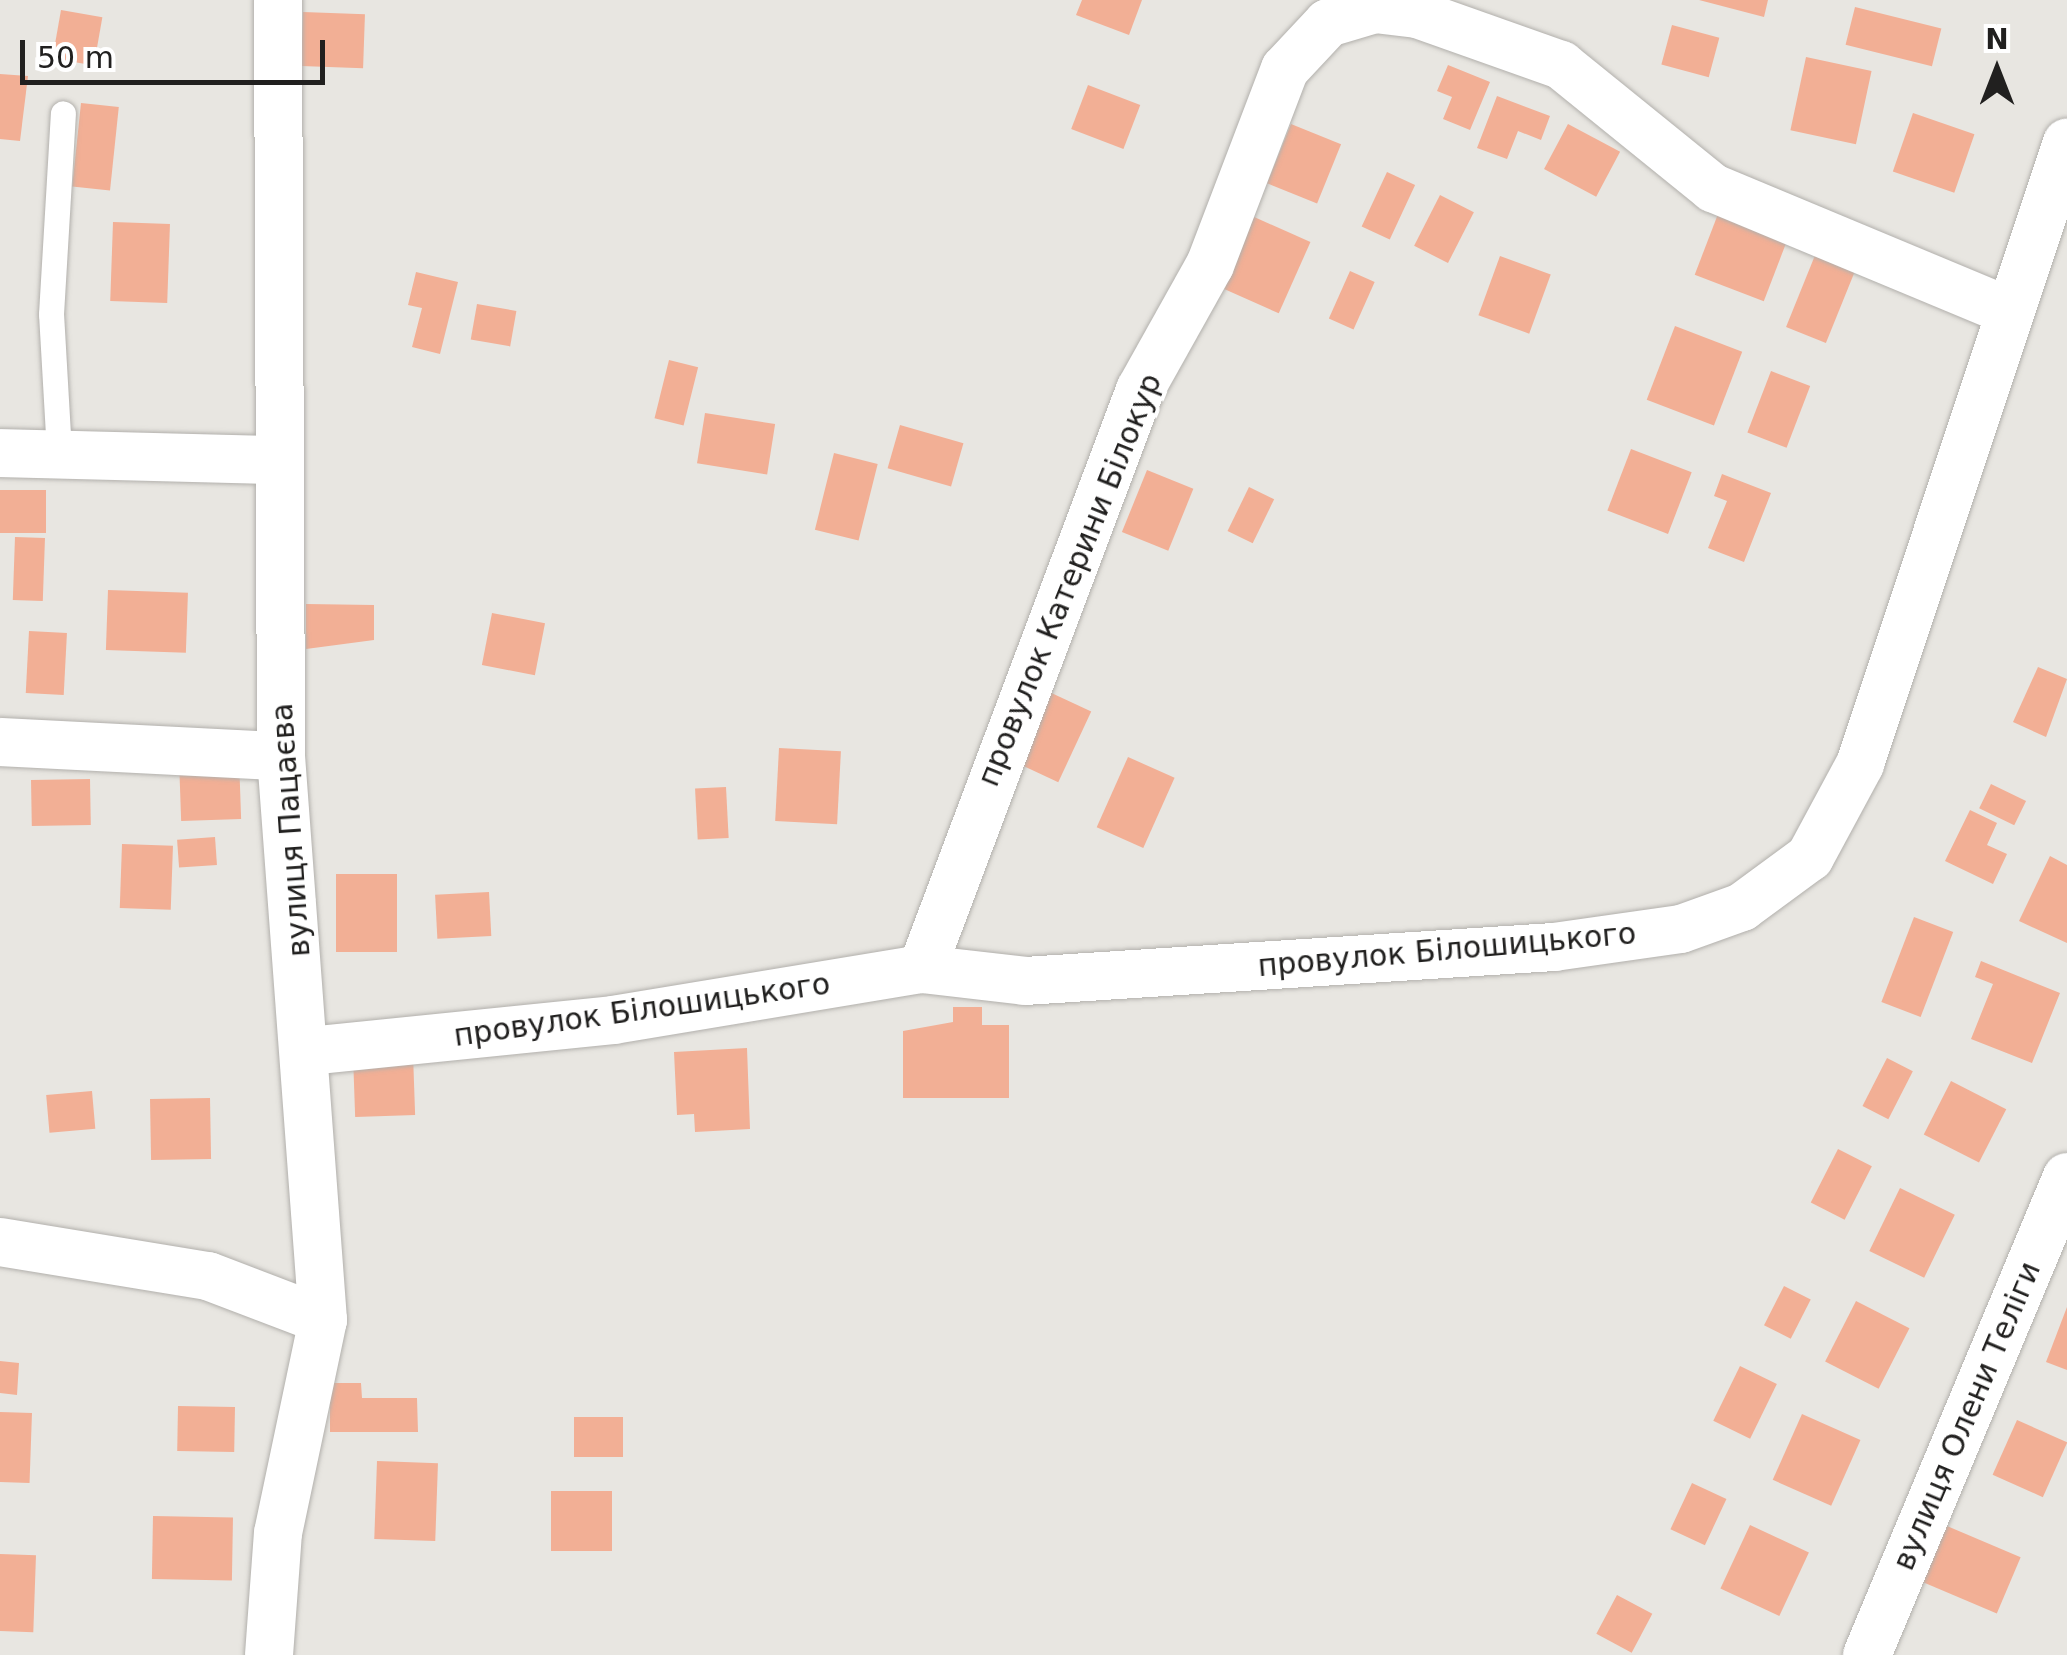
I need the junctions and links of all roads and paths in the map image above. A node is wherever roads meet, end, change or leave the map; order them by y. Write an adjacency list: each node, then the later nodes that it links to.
1 (278, 0): 7 (street, вулиця Пацаєва)
2 (63, 113): 5 (lane)
3 (2067, 143): 4 (street, провулок Білошицького)
4 (2006, 310): 10 (street, провулок Білошицького); 10 (street, провулок Катерини Білокур)
5 (59, 452): 6 (street); 7 (street)
6 (0, 453)
7 (276, 460): 9 (street, вулиця Пацаєва)
8 (0, 742): 9 (street)
9 (281, 756): 11 (street, вулиця Пацаєва)
10 (922, 969): 11 (street, провулок Білошицького)
11 (310, 1051): 14 (street, вулиця Пацаєва)
12 (2067, 1177): 16 (street, вулиця Олени Теліги)
13 (0, 1242): 14 (street)
14 (323, 1320): 15 (street, вулиця Пацаєва)
15 (269, 1655)
16 (1867, 1655)

